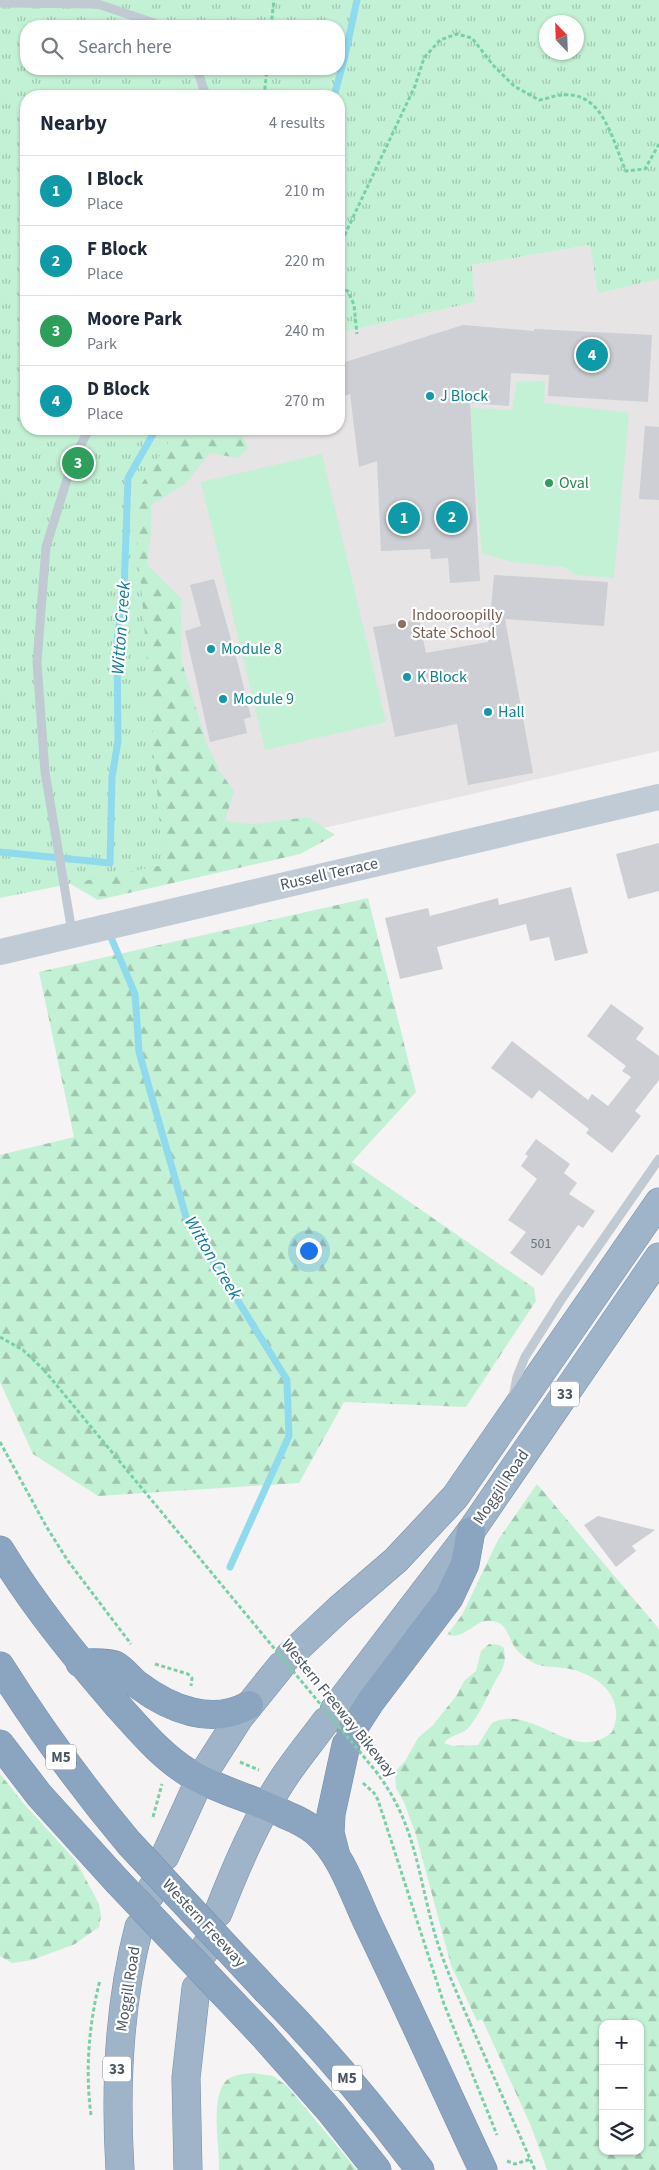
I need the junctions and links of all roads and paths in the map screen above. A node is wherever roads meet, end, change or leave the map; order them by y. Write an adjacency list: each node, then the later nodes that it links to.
1 (274, 0): 4 (path)
2 (0, 3): 3 (lane)
3 (148, 20)
4 (272, 20)
5 (199, 75): 7 (lane)
6 (266, 75): 8 (path)
7 (204, 90)
8 (264, 90)
9 (659, 144): 10 (path)
10 (345, 234)
11 (345, 290): 12 (path)
12 (356, 334)
13 (86, 435): 15 (lane)
14 (659, 797): 15 (main road, Russell Terrace)
15 (73, 934): 16 (main road, Russell Terrace)
16 (0, 952)
17 (659, 1159): 21 (lane, Moggill Road)
18 (659, 1202): 21 (highway, Moggill Road / 33)
19 (659, 1257): 23 (highway, Moggill Road / 33)
20 (0, 1337): 43 (path, Western Freeway Bikeway, bridge)
21 (509, 1420): 30 (highway, Moggill Road / 33)
22 (0, 1442): 25 (path)
23 (471, 1531): 34 (highway, Moggill Road / 33); 38 (highway)
24 (0, 1550): 27 (highway)
25 (135, 1648)
26 (148, 1659): 29 (path)
27 (80, 1663): 30 (highway); 33 (highway)
28 (0, 1666): 48 (highway, Western Freeway / M5, bridge)
29 (193, 1682)
30 (249, 1705): 32 (highway, Moggill Road / 33)
31 (0, 1744): 47 (highway, M5, bridge)
32 (217, 1753): 33 (highway, Moggill Road / 33); 34 (path)
33 (200, 1779): 36 (highway); 37 (highway, Moggill Road / 33)
34 (282, 1780): 36 (highway, Moggill Road / 33)
35 (363, 1782): 42 (path)
36 (267, 1806): 38 (highway); 39 (highway, Moggill Road / 33)
37 (165, 1856)
38 (336, 1857): 44 (highway)
39 (218, 1912)
40 (139, 1927): 45 (highway, Moggill Road / 33)
41 (196, 1988): 46 (highway)
42 (498, 2138)
43 (531, 2158): 44 (path); 49 (path, Western Freeway Bikeway)
44 (493, 2164)
45 (120, 2170)
46 (188, 2170)
47 (377, 2170)
48 (420, 2170)
49 (535, 2170)

